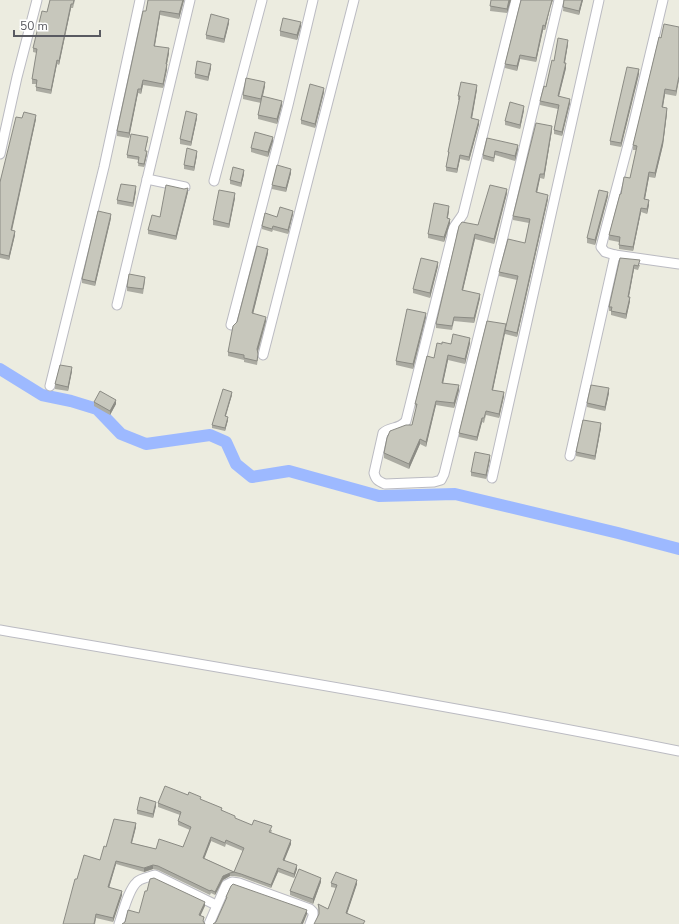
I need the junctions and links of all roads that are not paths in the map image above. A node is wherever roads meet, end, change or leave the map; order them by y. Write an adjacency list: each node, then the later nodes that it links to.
1 (37, 0): 11 (street)
2 (140, 0): 20 (street)
3 (190, 0): 12 (street)
4 (262, 0): 13 (street)
5 (313, 0): 18 (street)
6 (354, 0): 19 (street)
7 (516, 0): 8 (street)
8 (559, 0)
9 (599, 0): 22 (street)
10 (663, 0): 15 (street)
11 (0, 154)
12 (147, 179): 14 (street); 17 (street)
13 (214, 181)
14 (185, 187)
15 (616, 255): 16 (street); 21 (street)
16 (679, 264)
17 (118, 305)
18 (231, 325)
19 (263, 355)
20 (50, 386)
21 (570, 456)
22 (492, 478)
23 (0, 630): 24 (street)
24 (679, 751)
25 (216, 906): 26 (street); 27 (street); 28 (street)
26 (119, 924)
27 (209, 924)
28 (310, 924)

